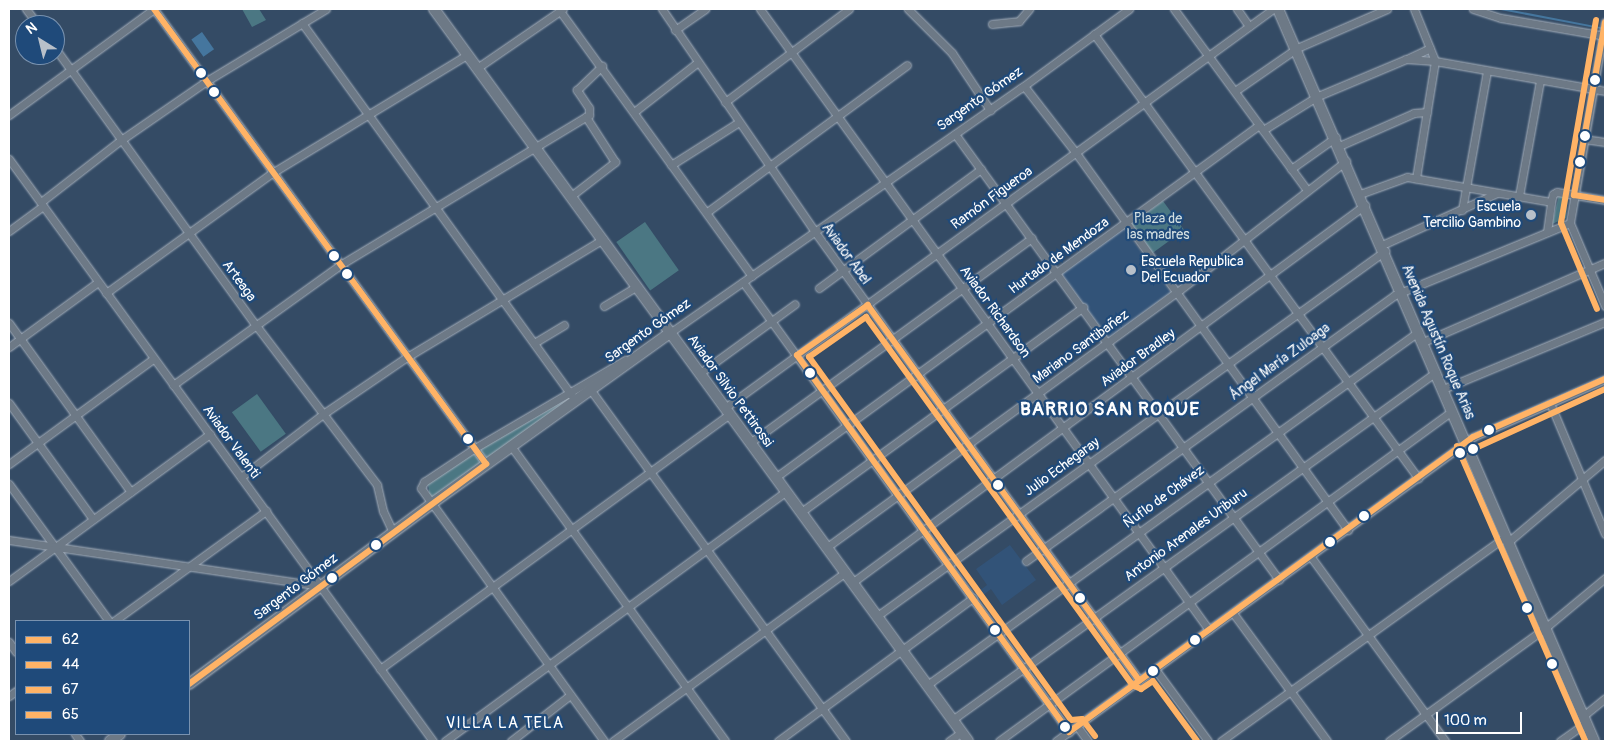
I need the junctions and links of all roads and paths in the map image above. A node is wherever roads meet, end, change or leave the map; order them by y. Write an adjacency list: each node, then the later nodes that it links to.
1 (154, 9): 38 (street); 41 (street)
2 (326, 9): 20 (street)
3 (434, 9): 29 (main road, Aviador Silvio Pettirossi)
4 (662, 9): 23 (street, Aviador Abel)
5 (705, 9): 23 (street)
6 (760, 9): 28 (street, Aviador Richardson)
7 (850, 9): 28 (street)
8 (908, 9): 49 (street)
9 (1029, 9): 21 (street)
10 (1129, 9): 24 (street, Sargento Gómez)
11 (1174, 9): 30 (street)
12 (1237, 9): 22 (street)
13 (1273, 9): 22 (street, Ramón Figueroa)
14 (1278, 9): 26 (main road, Avenida Agustín Roque Arias)
15 (1387, 9): 26 (street)
16 (1414, 9): 27 (street)
17 (1473, 9): 25 (street)
18 (561, 10): 36 (street); 37 (street)
19 (1605, 22): 25 (street)
20 (302, 23): 41 (street); 52 (street)
21 (992, 24)
22 (1249, 26): 30 (street, Ramón Figueroa)
23 (675, 30): 34 (street, Aviador Abel)
24 (1094, 34): 42 (street, Sargento Gómez); 48 (street)
25 (1604, 36): 43 (street)
26 (1297, 48): 44 (street); 46 (main road, Avenida Agustín Roque Arias)
27 (1430, 48): 31 (street, Hurtado de Mendoza); 32 (street)
28 (792, 52): 47 (street); 54 (street, Aviador Richardson)
29 (467, 55): 37 (main road, Aviador Silvio Pettirossi); 52 (street)
30 (1208, 56): 44 (street); 48 (street, Ramón Figueroa)
31 (1406, 59): 32 (street); 46 (street, Hurtado de Mendoza)
32 (1435, 61): 39 (street); 51 (street)
33 (65, 63): 38 (street, Arteaga)
34 (697, 63): 47 (street, Aviador Abel); 50 (street)
35 (906, 65): 54 (street)
36 (602, 66): 50 (street); 55 (street)
37 (477, 68): 63 (main road, Aviador Silvio Pettirossi)
38 (70, 70): 53 (street); 60 (street, Arteaga)
39 (1487, 71): 40 (street); 75 (street)
40 (1540, 81): 43 (street); 81 (street)
41 (205, 82): 60 (street); 72 (street)
42 (1024, 86): 49 (street, Sargento Gómez); 64 (street)
43 (1593, 89): 45 (street); 59 (street)
44 (1235, 92): 57 (street)
45 (1605, 92)
46 (1318, 96): 57 (street, Hurtado de Mendoza); 61 (main road, Avenida Agustín Roque Arias)
47 (725, 102): 56 (street, Aviador Abel)
48 (1145, 102): 64 (street, Ramón Figueroa); 71 (street)
49 (990, 110): 58 (street, Sargento Gómez)
50 (634, 112): 67 (street)
51 (1427, 112): 61 (street); 73 (street)
52 (368, 114): 72 (street); 87 (street)
53 (9, 115)
54 (837, 116): 68 (street); 74 (street, Aviador Richardson)
55 (586, 117): 63 (street); 80 (street)
56 (738, 122): 67 (street); 68 (street, Aviador Abel)
57 (1261, 128): 69 (street); 71 (street, Hurtado de Mendoza)
58 (955, 134): 70 (street); 74 (street, Sargento Gómez)
59 (1584, 138): 62 (street); 79 (street)
60 (121, 140): 85 (street); 96 (street, Arteaga)
61 (1338, 142): 66 (main road, Avenida Agustín Roque Arias); 69 (street)
62 (1605, 142)
63 (535, 148): 80 (main road, Aviador Silvio Pettirossi); 87 (street)
64 (1076, 153): 84 (street, Ramón Figueroa); 91 (street)
65 (9, 159): 85 (street, Aviador Valenti)
66 (1346, 161): 76 (street, Mariano Santibañez); 78 (main road, Avenida Agustín Roque Arias)
67 (671, 165): 89 (street)
68 (769, 166): 89 (street); 94 (street, Aviador Abel)
69 (1291, 169): 76 (street)
70 (981, 170): 84 (street); 90 (street)
71 (1196, 171): 91 (street, Hurtado de Mendoza); 99 (street)
72 (272, 173): 96 (street); 103 (street)
73 (1416, 178): 75 (street); 78 (street)
74 (885, 182): 90 (street, Aviador Richardson); 94 (street, Sargento Gómez)
75 (1466, 188): 77 (street); 88 (street)
76 (1307, 190): 99 (street, Mariano Santibañez)
77 (1497, 193): 81 (street); 88 (street, Julio Echegaray)
78 (1360, 194): 86 (main road, Avenida Agustín Roque Arias)
79 (1574, 195): 82 (street); 83 (street); 92 (street)
80 (571, 196): 98 (main road, Aviador Silvio Pettirossi)
81 (1519, 196): 83 (street)
82 (1605, 200)
83 (1551, 202): 95 (street)
84 (1007, 203): 97 (street); 101 (street, Ramón Figueroa)
85 (42, 204): 93 (street); 109 (street, Aviador Valenti)
86 (1365, 205): 100 (main road, Avenida Agustín Roque Arias); 107 (street, Aviador Bradley)
87 (435, 207): 103 (street); 117 (street)
88 (1462, 210): 100 (street, Julio Echegaray)
89 (707, 212): 108 (street)
90 (912, 220): 101 (street, Aviador Richardson); 105 (street)
91 (1126, 222): 106 (street, Hurtado de Mendoza); 114 (street)
92 (1570, 223): 95 (street, Ángel María Zuloaga); 104 (street)
93 (9, 231)
94 (815, 232): 105 (street, Aviador Abel); 108 (street, Sargento Gómez)
95 (1547, 232): 115 (street, Ángel María Zuloaga)
96 (189, 234): 116 (street); 128 (street, Arteaga)
97 (1032, 238): 106 (street); 113 (street)
98 (602, 239): 111 (main road, Aviador Silvio Pettirossi); 117 (street)
99 (1245, 240): 107 (street); 114 (street, Mariano Santibañez)
100 (1383, 248): 115 (main road, Avenida Agustín Roque Arias); 123 (street, Julio Echegaray)
101 (938, 254): 113 (street, Aviador Richardson); 119 (street, Ramón Figueroa)
102 (1605, 263): 104 (street)
103 (340, 265): 128 (street); 142 (street)
104 (1590, 269): 121 (street); 136 (street)
105 (843, 270): 112 (street); 119 (street, Aviador Abel)
106 (1057, 272): 122 (street); 127 (street, Hurtado de Mendoza)
107 (1270, 274): 123 (street); 130 (street, Aviador Bradley)
108 (752, 276): 110 (street, Sargento Gómez)
109 (98, 282): 116 (street, Aviador Valenti); 133 (street)
110 (743, 282): 124 (street); 131 (street, Sargento Gómez)
111 (637, 286): 120 (street); 131 (main road, Aviador Silvio Pettirossi)
112 (819, 288)
113 (962, 288): 127 (street, Aviador Richardson); 134 (street)
114 (1177, 292): 130 (street); 135 (street, Mariano Santibañez)
115 (1402, 292): 132 (main road, Avenida Agustín Roque Arias); 138 (street, Ángel María Zuloaga)
116 (106, 293): 144 (street, Aviador Valenti)
117 (502, 299): 137 (street); 142 (street)
118 (796, 304): 124 (street)
119 (868, 305): 134 (street, Aviador Abel); 141 (street, Ramón Figueroa)
120 (604, 306)
121 (1605, 306)
122 (1083, 307): 135 (street); 143 (street)
123 (1297, 312): 138 (street); 145 (street, Julio Echegaray)
124 (772, 322): 141 (street); 147 (street)
125 (1605, 322): 154 (street)
126 (9, 323): 133 (street)
127 (987, 323): 143 (street, Aviador Richardson); 148 (street, Hurtado de Mendoza)
128 (255, 324): 152 (street); 166 (street, Arteaga)
129 (564, 325): 137 (street)
130 (1202, 326): 145 (street); 149 (street, Aviador Bradley)
131 (671, 332): 140 (main road, Sargento Gómez); 147 (main road, Aviador Silvio Pettirossi)
132 (1418, 332): 136 (main road, Avenida Agustín Roque Arias); 151 (street, Ñuflo de Chávez)
133 (20, 339): 139 (street); 167 (street)
134 (892, 339): 148 (street, Aviador Abel); 155 (street)
135 (1109, 342): 149 (street); 157 (street, Mariano Santibañez)
136 (1423, 342): 146 (main road, Avenida Agustín Roque Arias)
137 (534, 343): 156 (street)
138 (1322, 347): 151 (street); 158 (street, Ángel María Zuloaga)
139 (9, 348)
140 (643, 351): 153 (main road, Sargento Gómez); 156 (street)
141 (797, 355): 155 (street); 163 (street, Ramón Figueroa)
142 (407, 357): 166 (street); 179 (street)
143 (1012, 358): 157 (street, Aviador Richardson); 162 (street)
144 (153, 359): 152 (street, Aviador Valenti); 167 (street)
145 (1228, 362): 158 (street); 165 (street, Julio Echegaray)
146 (1436, 372): 154 (main road, Avenida Agustín Roque Arias); 168 (street, Antonio Arenales Uriburu)
147 (700, 373): 163 (main road, Aviador Silvio Pettirossi)
148 (918, 374): 162 (street, Aviador Abel); 169 (street, Hurtado de Mendoza)
149 (1134, 377): 165 (street); 170 (street, Aviador Bradley)
150 (1605, 379): 161 (street)
151 (1347, 381): 168 (street); 171 (street, Ñuflo de Chávez)
152 (173, 385): 172 (street, Aviador Valenti)
153 (590, 389): 159 (main road, Sargento Gómez); 187 (street)
154 (1443, 389): 164 (main road, Avenida Agustín Roque Arias)
155 (822, 390): 169 (street); 173 (street)
156 (568, 391): 159 (street); 179 (street)
157 (1038, 394): 170 (street, Aviador Richardson); 176 (street, Mariano Santibañez)
158 (1253, 397): 171 (street); 178 (street, Ángel María Zuloaga)
159 (575, 400): 177 (main road, Sargento Gómez)
160 (9, 403): 174 (street)
161 (1550, 403): 175 (street); 193 (street)
162 (942, 408): 176 (street, Aviador Abel); 181 (street)
163 (728, 411): 173 (main road, Aviador Silvio Pettirossi); 187 (street, Ramón Figueroa)
164 (1452, 411): 175 (main road, Avenida Agustín Roque Arias); 180 (street)
165 (1159, 412): 178 (street); 185 (street, Julio Echegaray)
166 (322, 414): 188 (street); 210 (street, Arteaga)
167 (75, 416): 174 (street); 195 (street)
168 (1372, 416): 180 (street); 186 (street, Antonio Arenales Uriburu)
169 (848, 425): 181 (street); 189 (street, Hurtado de Mendoza)
170 (1063, 429): 185 (street, Aviador Richardson); 190 (street, Aviador Bradley)
171 (1277, 430): 186 (street); 192 (street, Ñuflo de Chávez)
172 (210, 434): 188 (street, Aviador Valenti); 195 (street)
173 (751, 442): 189 (main road, Aviador Silvio Pettirossi)
174 (38, 443): 183 (street); 205 (street)
175 (1465, 443): 191 (street); 212 (main road, Avenida Agustín Roque Arias)
176 (967, 444): 190 (street, Aviador Abel); 197 (street, Mariano Santibañez)
177 (511, 446): 184 (main road, Sargento Gómez); 206 (street)
178 (1183, 446): 192 (street); 198 (street, Ángel María Zuloaga)
179 (475, 448): 184 (street); 200 (street)
180 (1397, 450): 191 (street); 199 (street)
181 (873, 460): 197 (street); 202 (street)
182 (1605, 460): 193 (street)
183 (9, 464)
184 (486, 464): 200 (main road, Sargento Gómez)
185 (1088, 464): 198 (street, Aviador Richardson); 203 (street, Julio Echegaray)
186 (1302, 466): 199 (street); 204 (street, Antonio Arenales Uriburu)
187 (651, 472): 206 (street, Ramón Figueroa); 217 (street)
188 (241, 477): 201 (street, Aviador Valenti)
189 (776, 477): 196 (main road, Aviador Silvio Pettirossi)
190 (993, 478): 203 (street, Aviador Abel); 207 (street, Aviador Bradley)
191 (1418, 478): 208 (street)
192 (1208, 480): 204 (street); 209 (street, Ñuflo de Chávez)
193 (1582, 480): 211 (street); 212 (street)
194 (9, 484): 214 (street)
195 (131, 492): 205 (street)
196 (786, 492): 202 (main road, Aviador Silvio Pettirossi); 217 (street)
197 (898, 495): 207 (street); 215 (street, Mariano Santibañez)
198 (1113, 498): 209 (street, Aviador Richardson); 216 (street, Ángel María Zuloaga)
199 (1327, 501): 208 (street); 218 (street)
200 (431, 504): 210 (main road, Sargento Gómez); 231 (street)
201 (266, 512): 222 (street); 230 (street, Aviador Valenti)
202 (801, 512): 215 (main road, Aviador Silvio Pettirossi)
203 (1018, 514): 216 (street, Aviador Abel); 221 (street, Julio Echegaray)
204 (1233, 516): 218 (street); 223 (street, Antonio Arenales Uriburu)
205 (92, 519): 214 (street)
206 (571, 530): 231 (street, Ramón Figueroa); 234 (street)
207 (923, 530): 221 (street); 228 (street, Aviador Bradley)
208 (1348, 530): 219 (street)
209 (1137, 531): 223 (street, Aviador Richardson); 229 (street, Ñuflo de Chávez)
210 (393, 532): 230 (main road, Sargento Gómez)
211 (1605, 534)
212 (1507, 539): 240 (main road, Avenida Agustín Roque Arias); 244 (street)
213 (9, 540): 214 (street)
214 (54, 547): 222 (street); 227 (street); 238 (street)
215 (827, 547): 224 (main road, Aviador Silvio Pettirossi)
216 (1043, 548): 220 (street, Ángel María Zuloaga); 229 (street, Aviador Abel)
217 (707, 550): 234 (street); 241 (street)
218 (1258, 551): 226 (street); 233 (street)
219 (1311, 557): 226 (street); 244 (street)
220 (1026, 561)
221 (948, 565): 232 (street); 236 (street, Julio Echegaray)
222 (188, 567): 230 (street); 239 (street)
223 (1163, 567): 233 (street, Aviador Richardson); 237 (street, Antonio Arenales Uriburu)
224 (846, 572): 228 (main road, Aviador Silvio Pettirossi); 241 (street)
225 (1605, 578): 240 (street)
226 (1279, 580): 235 (street)
227 (9, 581)
228 (853, 582): 236 (main road, Aviador Silvio Pettirossi)
229 (1068, 583): 237 (street, Aviador Abel); 243 (street, Ñuflo de Chávez)
230 (320, 586): 248 (street, Aviador Valenti); 252 (main road, Sargento Gómez)
231 (492, 587): 247 (street); 248 (street, Ramón Figueroa)
232 (973, 598): 243 (street); 245 (street)
233 (1189, 602): 242 (street, Aviador Richardson); 246 (street)
234 (628, 607): 247 (street); 254 (street)
235 (1234, 613): 242 (street); 255 (street)
236 (877, 616): 245 (main road, Aviador Silvio Pettirossi)
237 (1094, 618): 246 (street, Aviador Abel); 249 (street, Antonio Arenales Uriburu)
238 (108, 620)
239 (115, 620)
240 (1546, 628): 260 (street); 262 (main road, Avenida Agustín Roque Arias)
241 (766, 630): 254 (street); 259 (street)
242 (1209, 630): 250 (street)
243 (999, 634): 249 (street); 253 (street, Ñuflo de Chávez)
244 (1368, 635): 255 (street); 260 (street)
245 (902, 651): 253 (main road, Aviador Silvio Pettirossi); 259 (street)
246 (1119, 653): 251 (street, Aviador Abel); 258 (street)
247 (549, 665): 256 (street); 267 (street)
248 (380, 669): 266 (street, Aviador Valenti)
249 (1024, 669): 258 (street); 261 (street, Antonio Arenales Uriburu)
250 (1155, 669): 251 (street); 279 (street)
251 (1139, 680): 263 (street)
252 (190, 683)
253 (927, 685): 261 (main road, Aviador Silvio Pettirossi)
254 (686, 688): 270 (street); 271 (street)
255 (1291, 691): 280 (street); 281 (street)
256 (570, 695): 268 (street); 269 (street)
257 (1605, 698): 262 (street)
258 (1050, 704): 265 (street); 276 (street)
259 (822, 709): 272 (street); 273 (street)
260 (1426, 715): 282 (street); 283 (street)
261 (952, 720): 264 (main road, Aviador Silvio Pettirossi)
262 (1584, 720): 284 (street); 285 (main road, Avenida Agustín Roque Arias)
263 (1077, 726): 265 (street); 278 (street)
264 (962, 732): 274 (street); 275 (main road, Aviador Silvio Pettirossi)
265 (1069, 732): 277 (street)
266 (432, 741)
267 (445, 741)
268 (510, 741)
269 (604, 741)
270 (613, 741)
271 (725, 741)
272 (778, 741)
273 (846, 741)
274 (949, 741)
275 (968, 741)
276 (999, 741)
277 (1056, 741)
278 (1088, 741)
279 (1208, 741)
280 (1220, 741)
281 (1327, 741)
282 (1389, 741)
283 (1445, 741)
284 (1560, 741)
285 (1594, 741)

